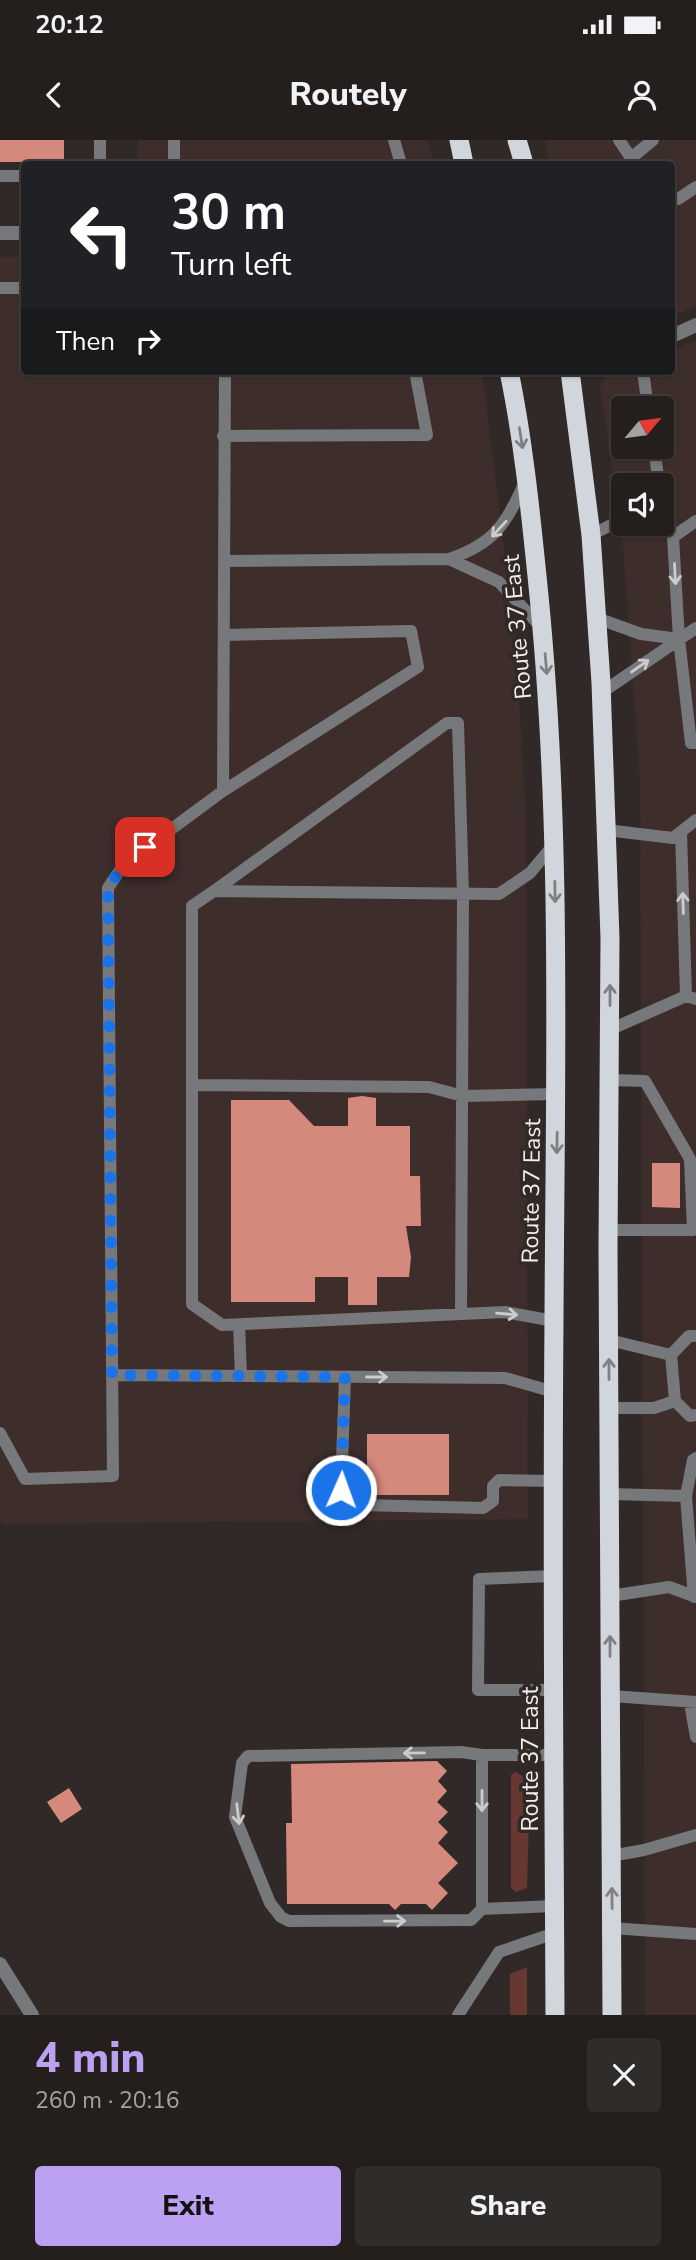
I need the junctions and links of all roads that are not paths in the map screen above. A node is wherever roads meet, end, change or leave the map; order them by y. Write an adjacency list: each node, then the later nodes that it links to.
1 (100, 140): 8 (lane)
2 (174, 140): 9 (lane)
3 (394, 140): 10 (lane)
4 (458, 140): 11 (highway)
5 (517, 140): 12 (highway)
6 (619, 140): 13 (lane)
7 (653, 140): 14 (lane)
8 (100, 161)
9 (174, 161)
10 (400, 161)
11 (463, 161)
12 (523, 161)
13 (632, 161)
14 (634, 161)
15 (0, 176): 16 (lane)
16 (21, 176)
17 (696, 187): 18 (lane)
18 (675, 198)
19 (0, 233): 20 (street)
20 (21, 233)
21 (0, 288): 22 (lane)
22 (21, 288)
23 (696, 325): 24 (street)
24 (675, 335)
25 (225, 375): 31 (lane)
26 (416, 375): 31 (lane)
27 (510, 375): 32 (highway, Route 37 East, one-way to 32)
28 (571, 375): 35 (highway)
29 (644, 375): 30 (lane)
30 (646, 396)
31 (223, 436): 37 (lane)
32 (527, 477): 36 (lane, one-way to 36); 40 (highway, Route 37 East)
33 (696, 521): 42 (lane, one-way to 42)
34 (611, 525): 35 (lane)
35 (592, 535): 38 (highway)
36 (449, 559): 37 (lane); 40 (lane)
37 (226, 561): 41 (lane)
38 (594, 617): 42 (lane); 43 (highway)
39 (696, 628): 42 (lane)
40 (543, 629): 49 (highway, Route 37 East, one-way to 49)
41 (224, 635): 45 (lane); 45 (lane)
42 (679, 639): 43 (lane, one-way to 42); 44 (lane)
43 (601, 693): 47 (highway)
44 (696, 743)
45 (223, 791): 67 (lane)
46 (696, 820): 48 (lane)
47 (606, 830): 48 (lane); 53 (highway, one-way to 47)
48 (681, 832): 52 (lane, one-way to 48)
49 (555, 842): 51 (lane); 56 (highway, Route 37 East, one-way to 56)
50 (214, 891): 51 (lane); 51 (lane); 55 (lane)
51 (463, 894): 57 (lane)
52 (691, 997): 53 (lane)
53 (609, 1030): 54 (highway)
54 (610, 1080): 58 (lane); 60 (highway)
55 (194, 1085): 57 (lane); 63 (lane)
56 (558, 1094): 57 (lane); 62 (highway, Route 37 East, one-way to 62)
57 (463, 1096): 61 (lane)
58 (693, 1164): 59 (lane)
59 (695, 1229): 60 (lane)
60 (610, 1230): 65 (highway)
61 (461, 1314): 62 (lane, one-way to 62); 63 (lane)
62 (554, 1321): 70 (highway, Route 37 East)
63 (239, 1324): 68 (lane)
64 (696, 1336): 66 (lane)
65 (609, 1340): 66 (lane); 72 (highway, one-way to 65)
66 (671, 1355): 71 (lane)
67 (112, 1375): 68 (lane); 74 (lane)
68 (241, 1376): 69 (lane)
69 (345, 1377): 70 (lane, one-way to 70); 76 (lane)
70 (554, 1392): 76 (highway, Route 37 East)
71 (675, 1401): 72 (lane); 73 (lane)
72 (609, 1408): 77 (highway)
73 (696, 1415)
74 (0, 1433)
75 (696, 1458): 78 (lane)
76 (554, 1481): 79 (highway, Route 37 East)
77 (609, 1494): 78 (lane); 80 (highway)
78 (686, 1496): 81 (lane)
79 (554, 1576): 82 (highway, Route 37 East); 82 (lane)
80 (610, 1596): 81 (lane); 83 (highway, one-way to 80)
81 (695, 1597)
82 (554, 1690): 87 (highway, Route 37 East)
83 (611, 1696): 84 (lane); 89 (highway)
84 (693, 1703): 85 (lane)
85 (696, 1737)
86 (482, 1755): 87 (lane); 91 (lane, one-way to 91); 91 (lane, one-way to 91)
87 (554, 1755): 90 (highway, Route 37 East)
88 (696, 1835): 89 (lane)
89 (611, 1856): 92 (highway, one-way to 89)
90 (554, 1906): 91 (lane); 93 (highway, Route 37 East)
91 (482, 1909)
92 (612, 1928): 94 (lane); 99 (highway)
93 (555, 1933): 97 (lane); 98 (highway, Route 37 East)
94 (696, 1934)
95 (0, 1964): 96 (street)
96 (32, 2015)
97 (458, 2015)
98 (555, 2015)
99 (612, 2015)

